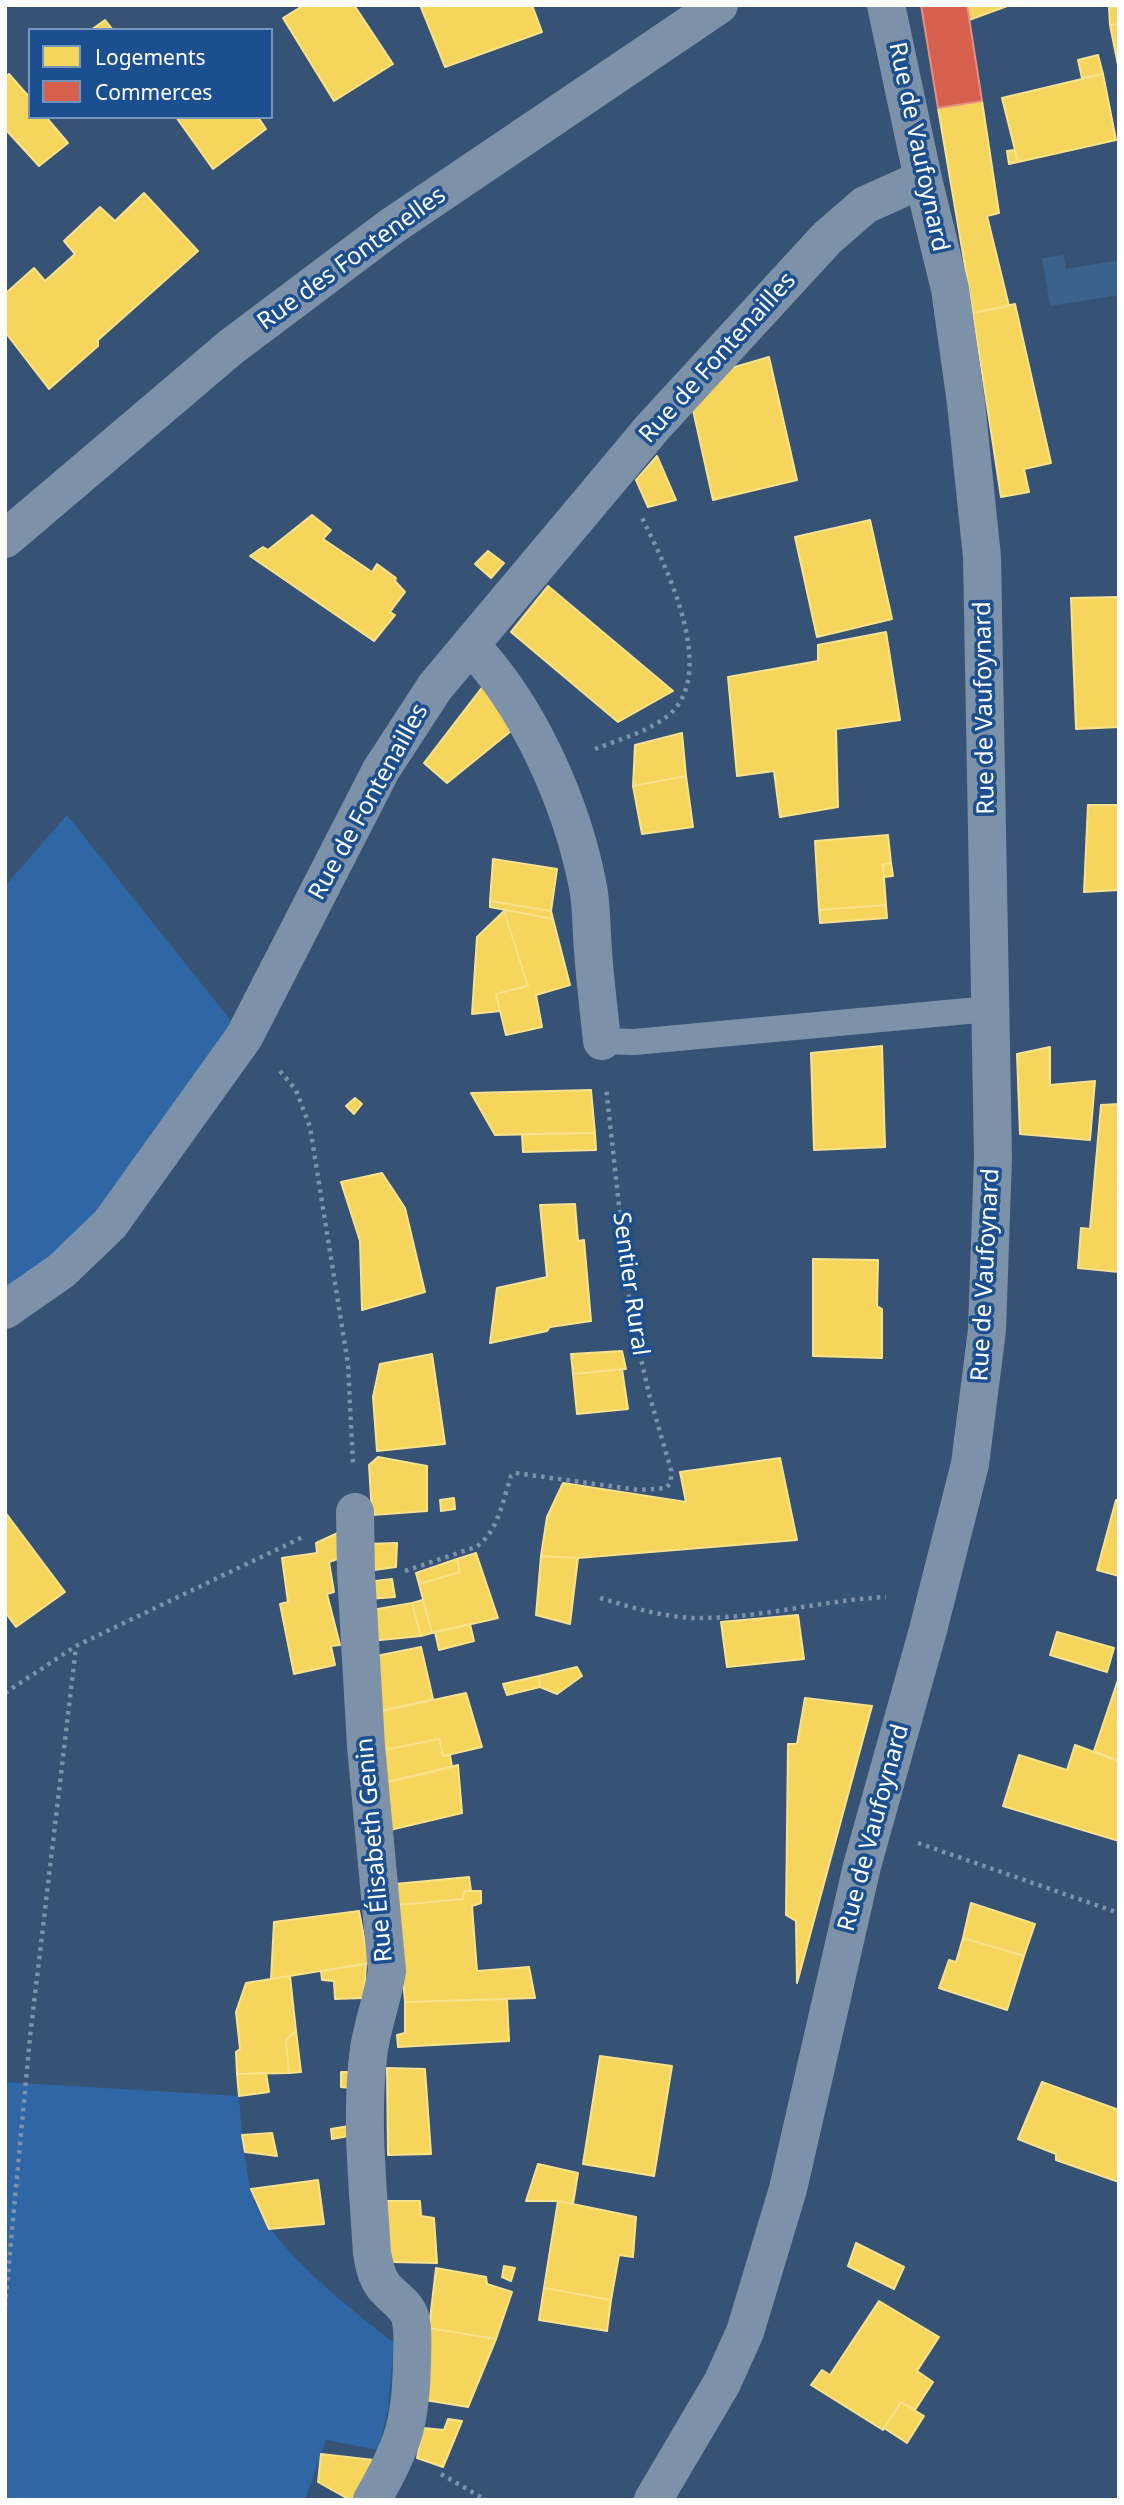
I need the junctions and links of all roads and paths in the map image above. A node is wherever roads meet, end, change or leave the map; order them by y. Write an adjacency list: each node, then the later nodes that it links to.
1 (719, 5): 5 (street, Rue des Fontenelles)
2 (887, 5): 3 (street, Rue de Vaufoynard)
3 (923, 179): 4 (street, Rue de Fontenailles); 8 (street, Rue de Vaufoynard)
4 (612, 476): 6 (street, Rue de Fontenailles); 7 (path)
5 (5, 539)
6 (470, 645): 7 (street); 9 (street, Rue de Fontenailles)
7 (549, 767): 10 (street)
8 (989, 1009): 10 (lane); 15 (street, Rue de Vaufoynard)
9 (244, 1037): 11 (street, Rue de Fontenailles); 12 (path)
10 (602, 1041): 13 (path, Sentier Rural)
11 (5, 1310)
12 (355, 1512): 16 (path); 21 (street, Rue Élisabeth Genin)
13 (404, 1571)
14 (600, 1598): 15 (path)
15 (935, 1600): 18 (street, Rue de Vaufoynard)
16 (76, 1646): 17 (path); 20 (path)
17 (5, 1693)
18 (873, 1827): 19 (path); 22 (street, Rue de Vaufoynard)
19 (1119, 1913)
20 (5, 2305)
21 (372, 2500)
22 (653, 2500)

